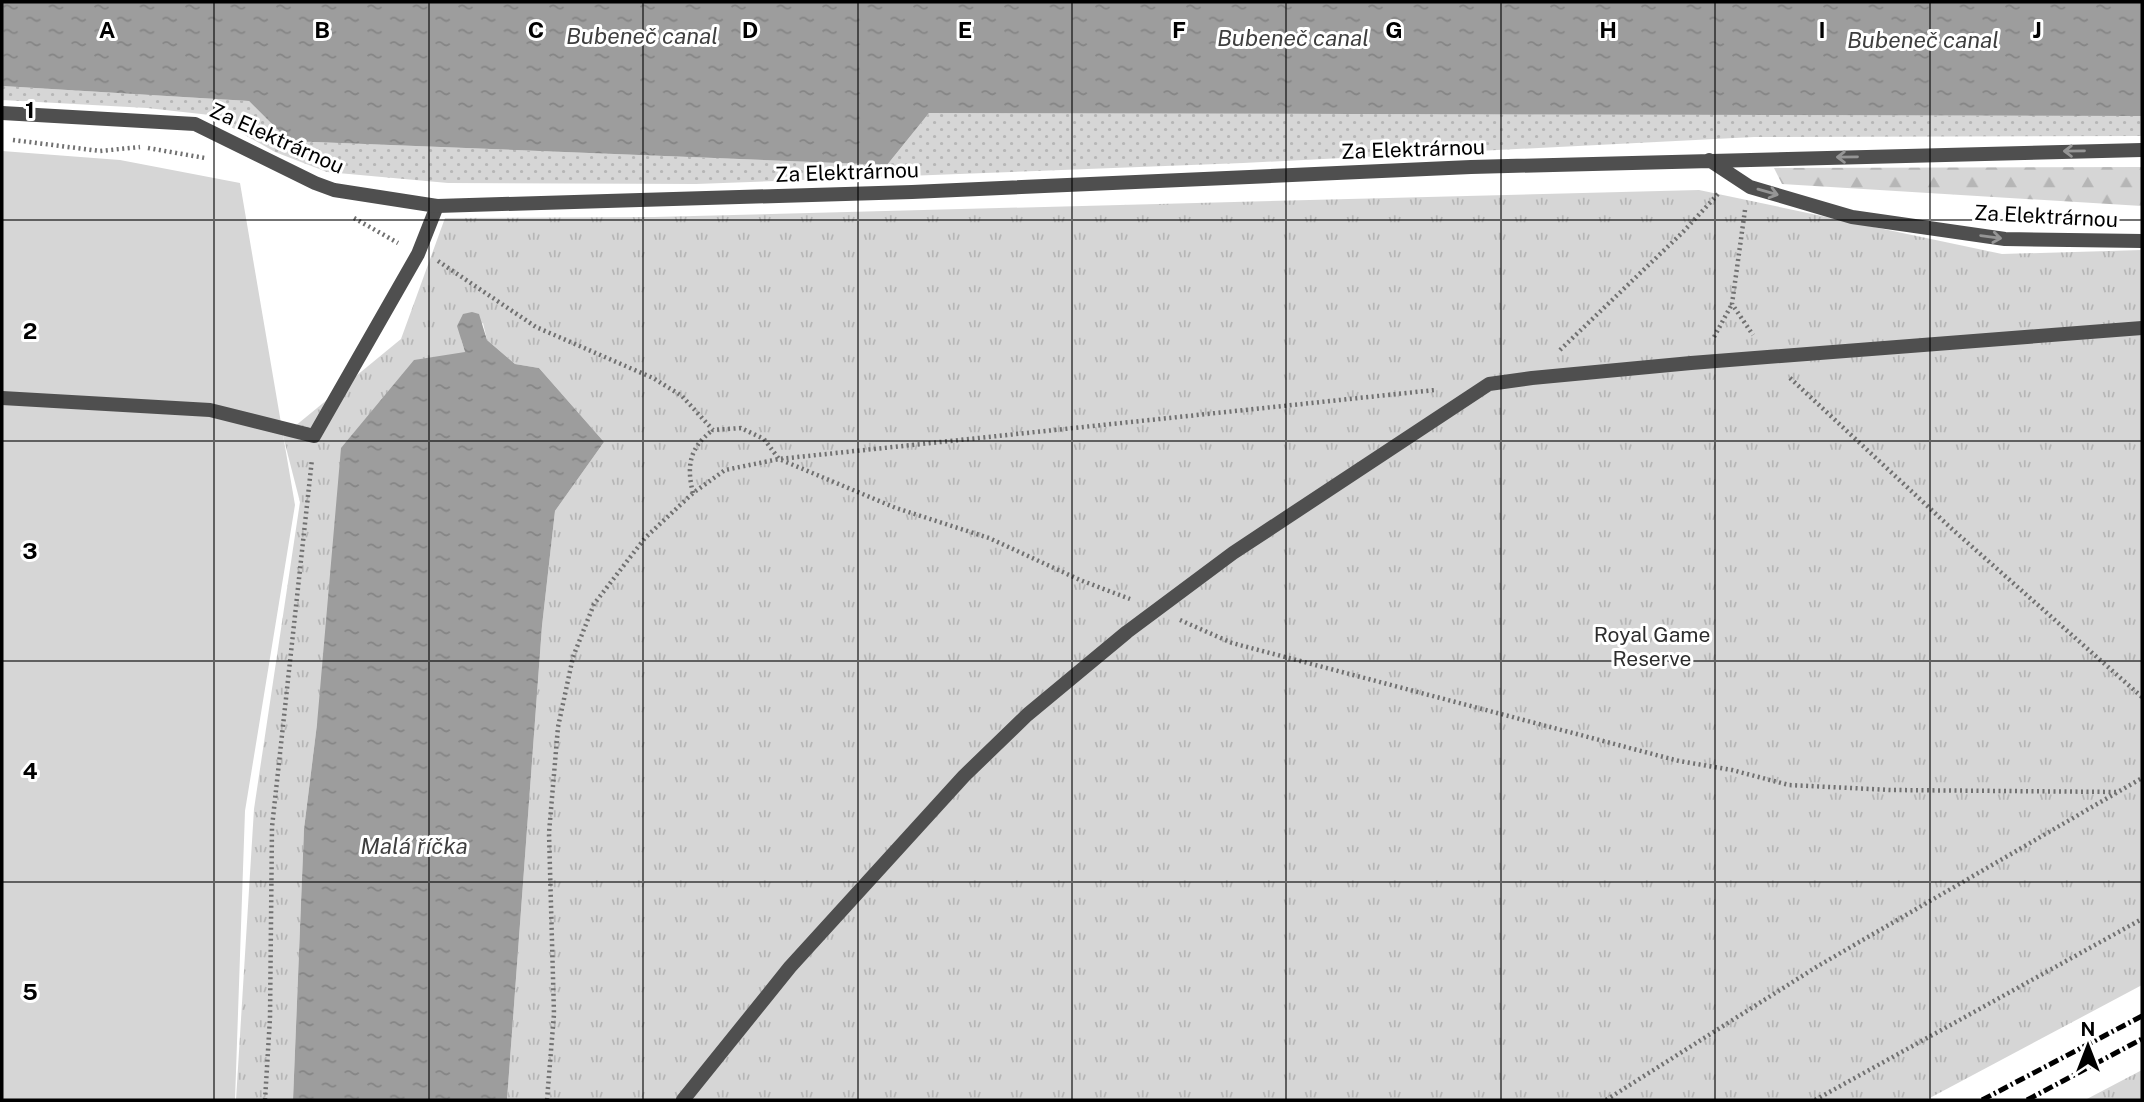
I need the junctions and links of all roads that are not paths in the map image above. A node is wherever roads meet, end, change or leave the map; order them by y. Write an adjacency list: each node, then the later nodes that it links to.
1 (2, 113): 4 (street, Za Elektrárnou)
2 (2142, 150): 3 (street, Za Elektrárnou, one-way to 3)
3 (1709, 160): 4 (street, Za Elektrárnou); 5 (street, Za Elektrárnou, one-way to 5)
4 (438, 206): 7 (street)
5 (2142, 241)
6 (2142, 328): 8 (street)
7 (2, 398)
8 (682, 1100)

